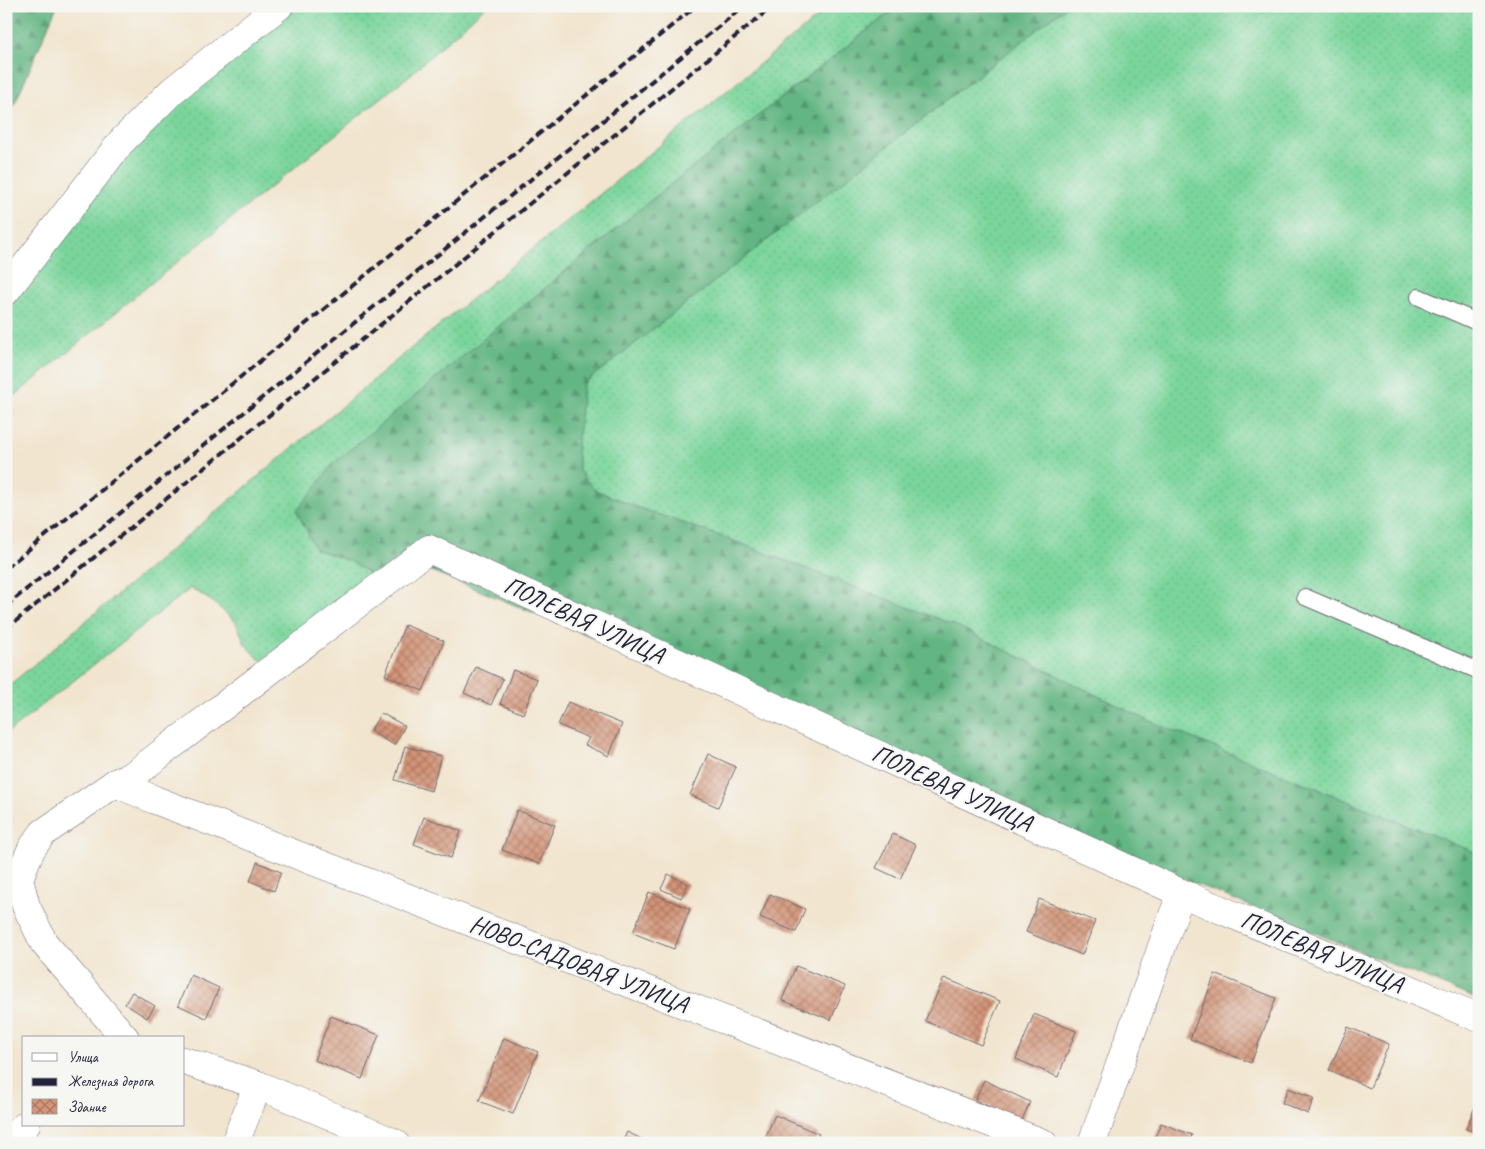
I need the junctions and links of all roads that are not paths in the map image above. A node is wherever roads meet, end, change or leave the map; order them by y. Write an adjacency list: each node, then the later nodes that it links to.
1 (279, 6): 2 (street)
2 (6, 291)
3 (1419, 298): 4 (lane)
4 (1479, 323)
5 (1305, 596): 6 (lane)
6 (1479, 671)
7 (115, 783): 8 (street, ПОЛЕВАЯ УЛИЦА); 10 (street); 17 (street, НОВО-САДОВАЯ УЛИЦА)
8 (1181, 893): 9 (street, ПОЛЕВАЯ УЛИЦА); 18 (street)
9 (1479, 1018)
10 (123, 1036)
11 (185, 1060): 12 (street)
12 (258, 1085): 15 (street); 16 (street)
13 (25, 1126): 14 (street)
14 (6, 1141)
15 (235, 1143)
16 (395, 1143)
17 (1043, 1143)
18 (1092, 1143)

